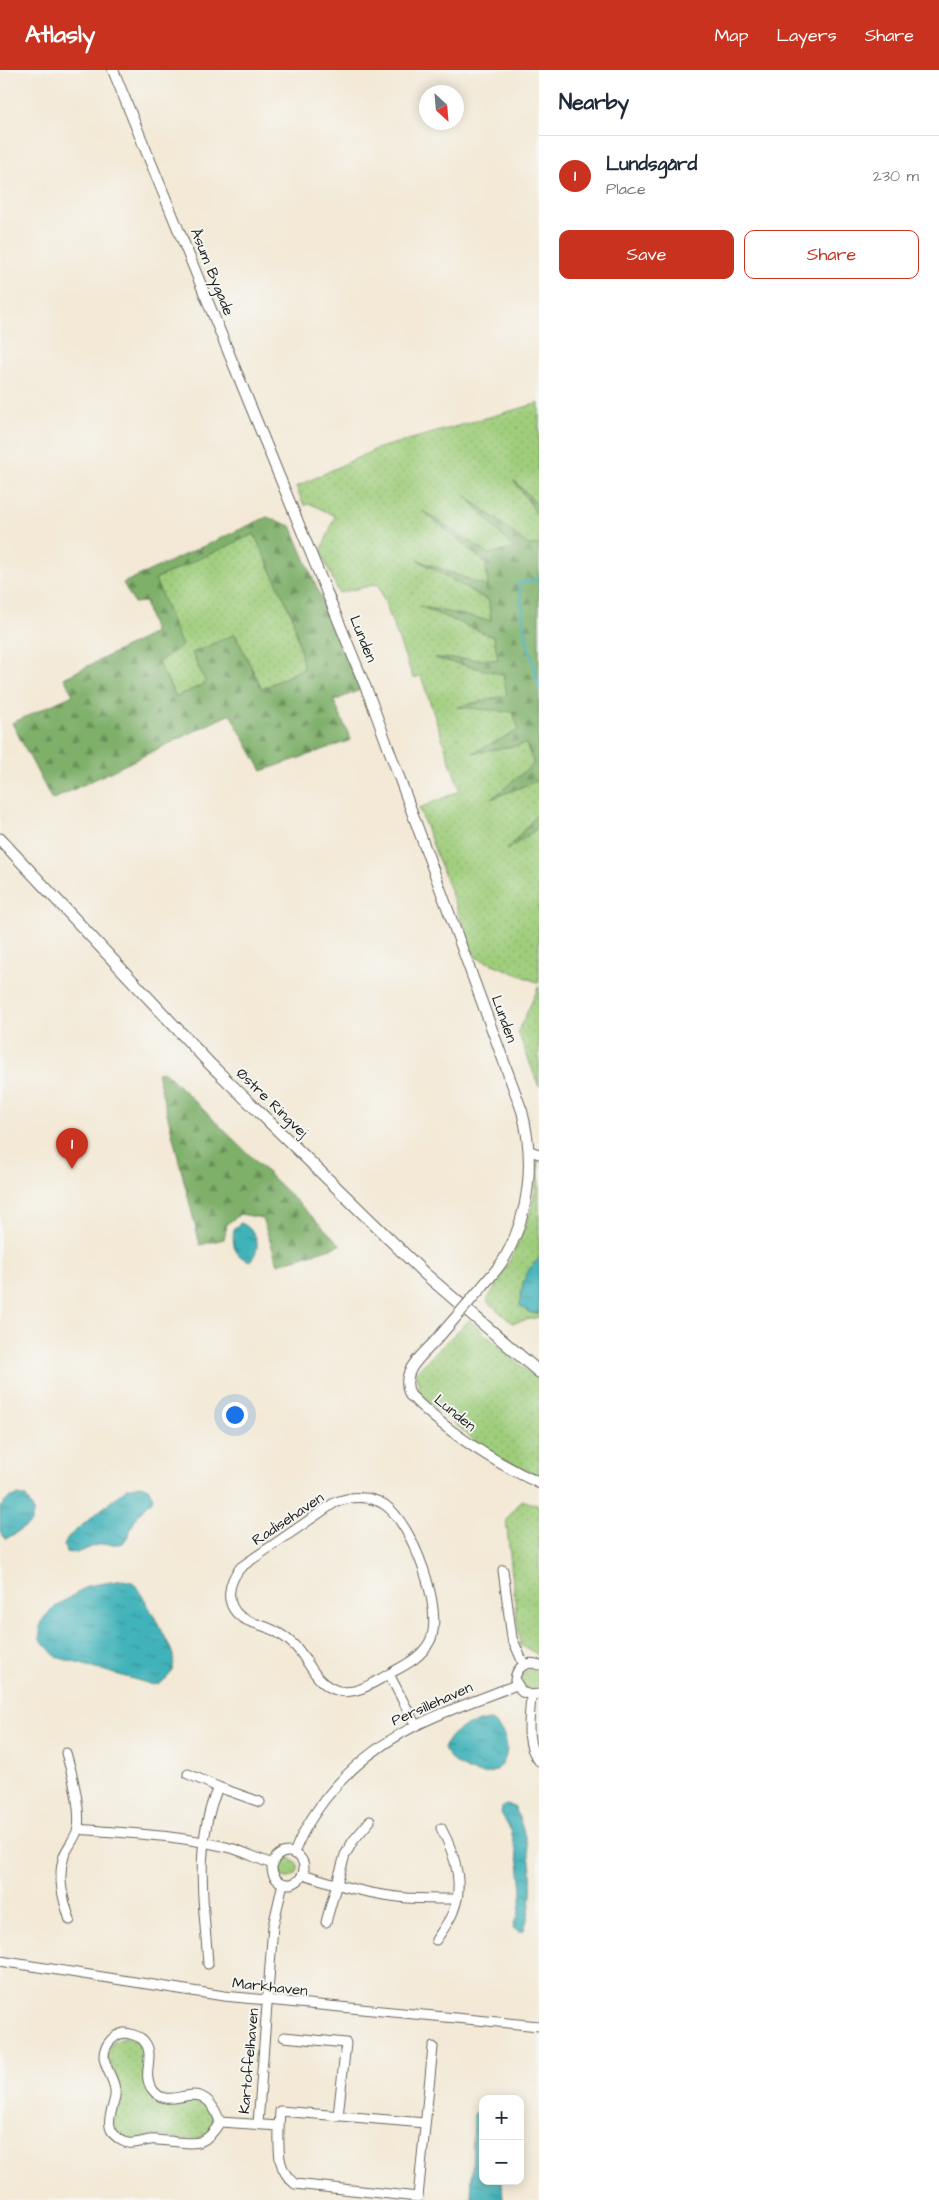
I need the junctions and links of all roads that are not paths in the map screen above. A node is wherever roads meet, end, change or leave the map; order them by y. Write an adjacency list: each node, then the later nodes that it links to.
1 (113, 70): 2 (street, Åsum Bygade)
2 (284, 486): 4 (street, Lunden)
3 (0, 840): 5 (main road, Østre Ringvej)
4 (534, 1153): 6 (street, Lunden, bridge)
5 (539, 1372)
6 (539, 1483)
7 (503, 1570): 8 (street)
8 (524, 1665): 9 (street); 11 (street)
9 (539, 1665)
10 (389, 1674): 10 (street, Radisehaven); 13 (street)
11 (516, 1685): 12 (street); 13 (street, Persillehaven)
12 (535, 1694): 15 (street)
13 (415, 1724): 23 (street, Persillehaven)
14 (66, 1753): 21 (street)
15 (539, 1761)
16 (188, 1774): 17 (street)
17 (218, 1787): 18 (street); 22 (street)
18 (260, 1802)
19 (370, 1820): 27 (street)
20 (442, 1828): 28 (street)
21 (78, 1829): 22 (street); 29 (street)
22 (202, 1842): 24 (street); 33 (street)
23 (294, 1854): 24 (street); 25 (street)
24 (273, 1864): 26 (street)
25 (302, 1874): 26 (street); 27 (street)
26 (283, 1883): 34 (street)
27 (336, 1885): 28 (street); 30 (street)
28 (457, 1899): 31 (street)
29 (70, 1920)
30 (326, 1922)
31 (436, 1940)
32 (0, 1962): 34 (street, Markhaven)
33 (208, 1964)
34 (268, 2000): 35 (street, Markhaven); 41 (street, Kartoffelhaven)
35 (539, 2026)
36 (284, 2038): 38 (street)
37 (433, 2047): 40 (street)
38 (338, 2116): 40 (street); 42 (street)
39 (220, 2122): 39 (street, Kartoffelhaven); 41 (street, Kartoffelhaven)
40 (425, 2123): 42 (street)
41 (258, 2124): 42 (street, Kartoffelhaven)
42 (279, 2126)

